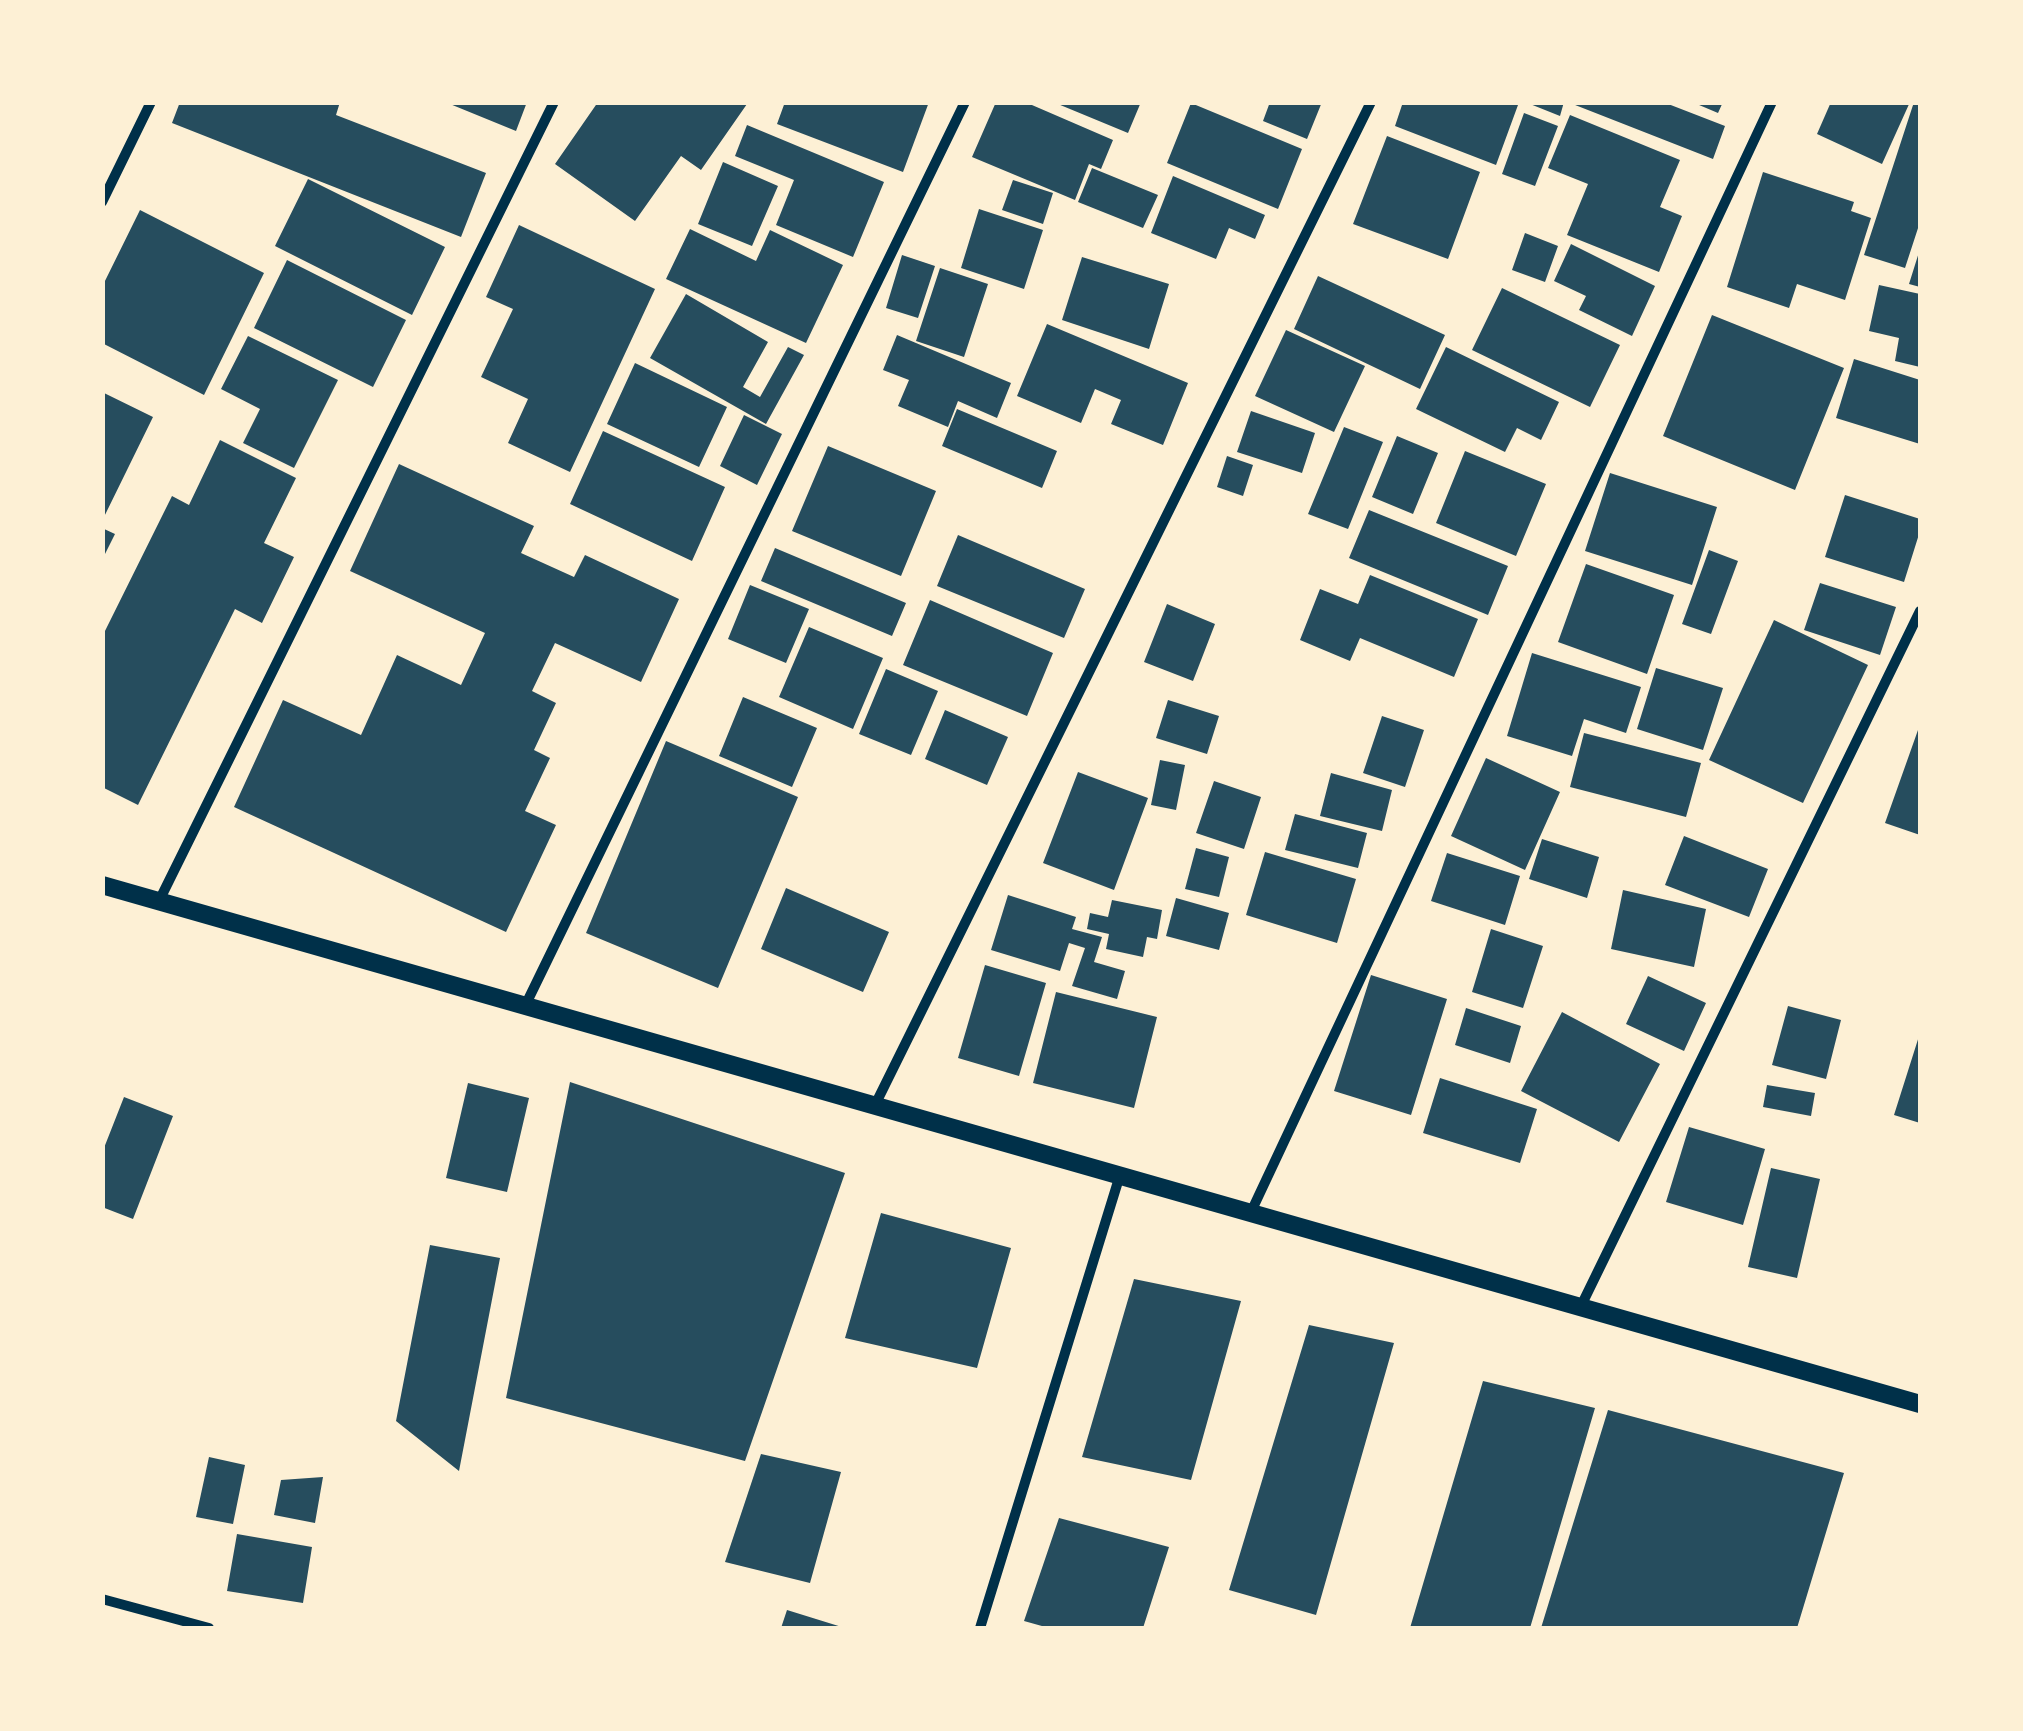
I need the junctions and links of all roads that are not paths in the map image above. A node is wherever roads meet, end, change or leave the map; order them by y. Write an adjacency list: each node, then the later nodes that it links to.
1 (151, 102): 6 (street)
2 (554, 102): 9 (street)
3 (965, 102): 10 (street)
4 (1371, 102): 11 (street)
5 (1772, 102): 13 (street)
6 (102, 202)
7 (1920, 612): 14 (street)
8 (102, 885): 9 (street)
9 (159, 901): 10 (street)
10 (524, 1006): 11 (street)
11 (875, 1105): 12 (street)
12 (1120, 1174): 13 (street); 18 (street)
13 (1251, 1212): 14 (street)
14 (1581, 1306): 15 (street)
15 (1920, 1404)
16 (102, 1600): 17 (street)
17 (210, 1628)
18 (980, 1628)

